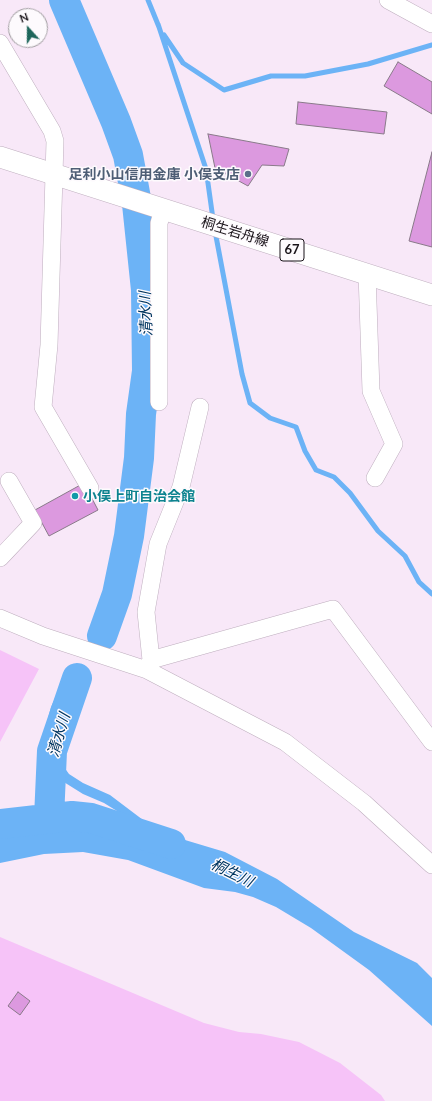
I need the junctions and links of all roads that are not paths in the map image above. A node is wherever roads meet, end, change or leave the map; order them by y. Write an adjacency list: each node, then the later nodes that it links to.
1 (388, 0): 2 (street)
2 (432, 24)
3 (0, 43): 5 (street)
4 (0, 157): 5 (main road, 67)
5 (54, 175): 6 (main road, 67); 13 (street)
6 (158, 208): 7 (main road, 桐生岩舟線 / 67); 9 (street)
7 (367, 274): 8 (main road, 桐生岩舟線 / 67); 11 (street)
8 (432, 295)
9 (159, 402)
10 (200, 407): 16 (street)
11 (375, 478)
12 (9, 481): 14 (street)
13 (90, 488)
14 (0, 558)
15 (0, 618): 16 (street)
16 (149, 665): 17 (street); 18 (street)
17 (432, 742)
18 (432, 865)

